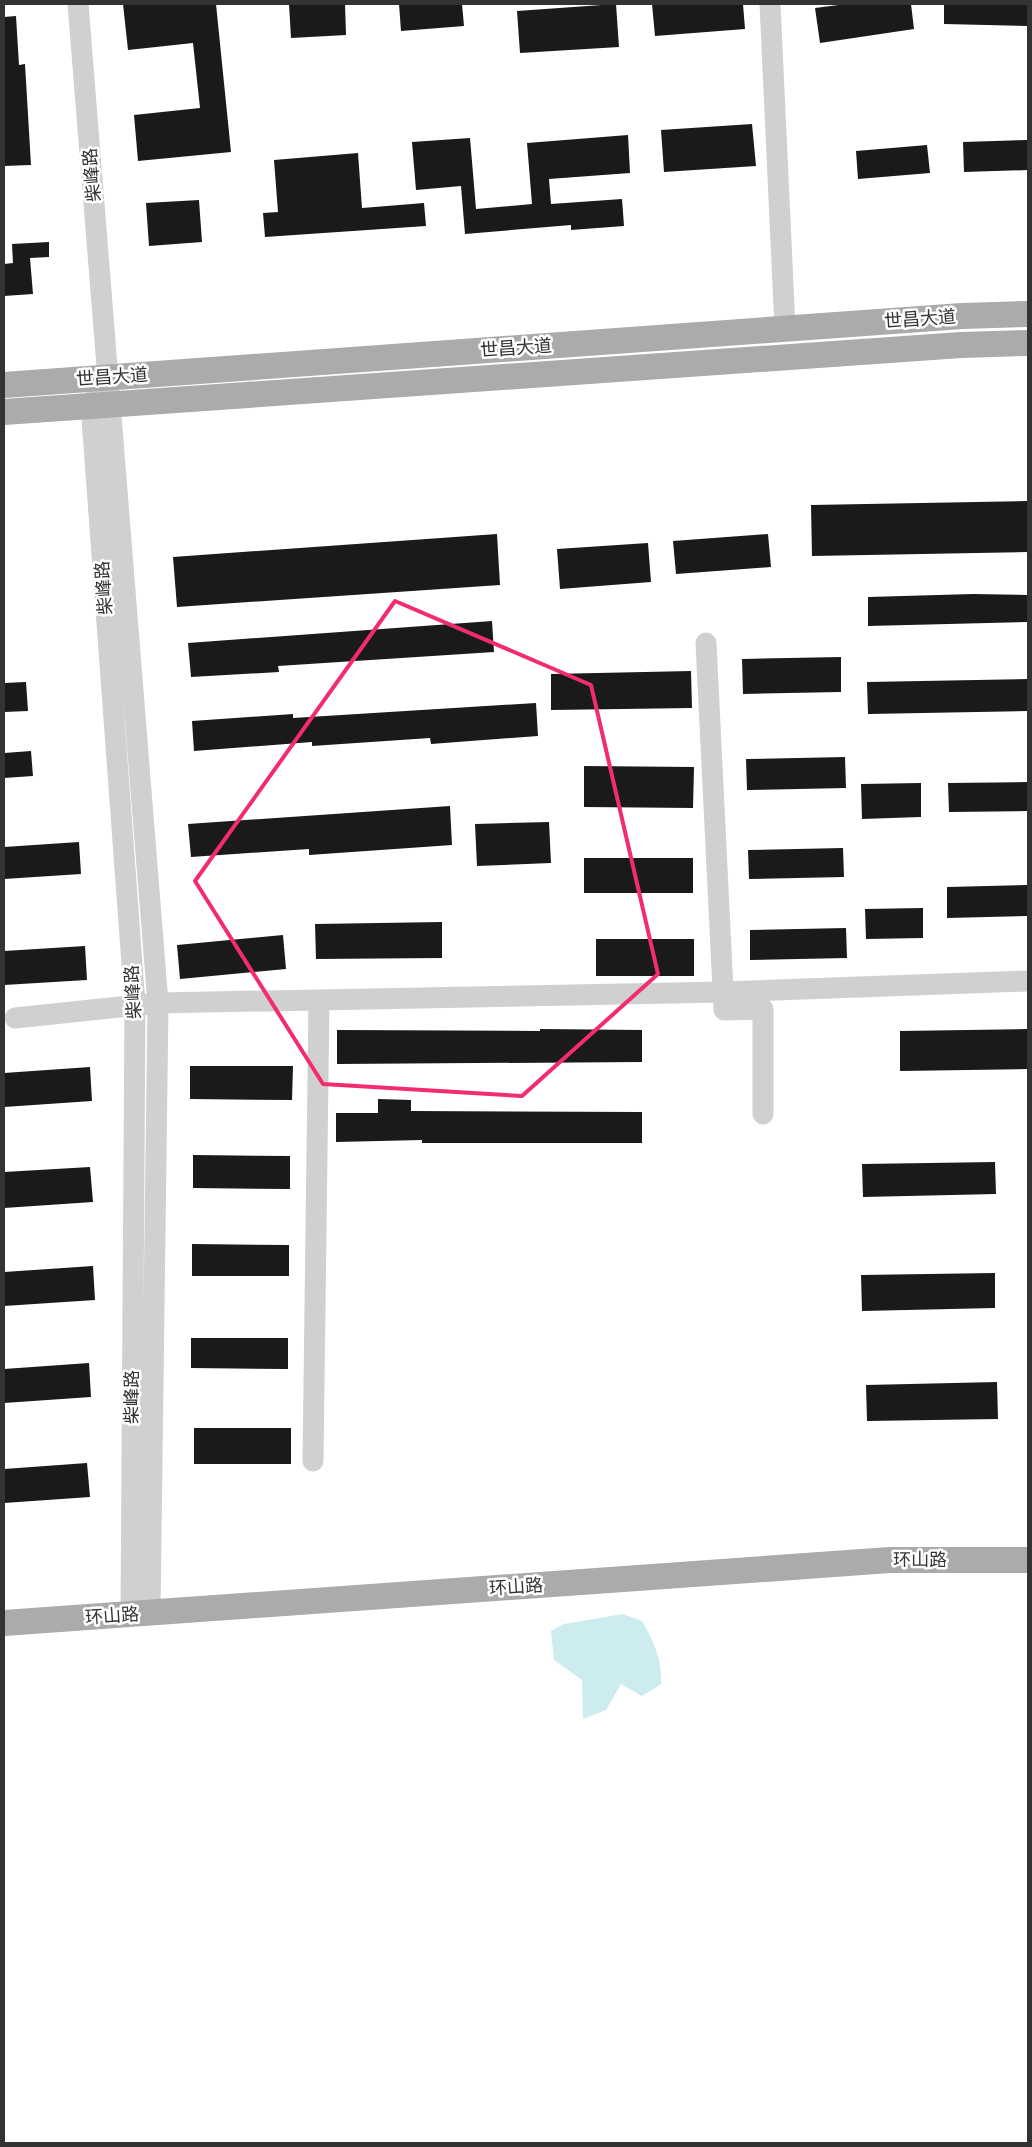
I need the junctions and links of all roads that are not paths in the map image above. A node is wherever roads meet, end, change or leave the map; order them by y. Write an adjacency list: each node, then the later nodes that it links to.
1 (78, 4): 6 (street, 柴峰路)
2 (770, 4): 4 (street)
3 (1028, 314): 4 (main road, 世昌大道)
4 (785, 328): 6 (main road, 世昌大道)
5 (1028, 343): 8 (main road, 世昌大道)
6 (109, 377): 7 (main road, 世昌大道); 8 (street)
7 (4, 385)
8 (101, 404): 9 (main road, 世昌大道); 14 (street, 柴峰路); 15 (street, 柴峰路)
9 (4, 412)
10 (706, 643): 12 (street)
11 (1028, 981): 12 (street)
12 (723, 992): 13 (street); 17 (street)
13 (319, 1000): 14 (street); 18 (street)
14 (158, 1003): 15 (street); 20 (street, 柴峰路)
15 (134, 1005): 16 (street); 20 (street, 柴峰路)
16 (15, 1018)
17 (764, 1114)
18 (312, 1461)
19 (1028, 1560): 20 (main road, 环山路)
20 (141, 1613): 21 (main road, 环山路)
21 (4, 1623)

